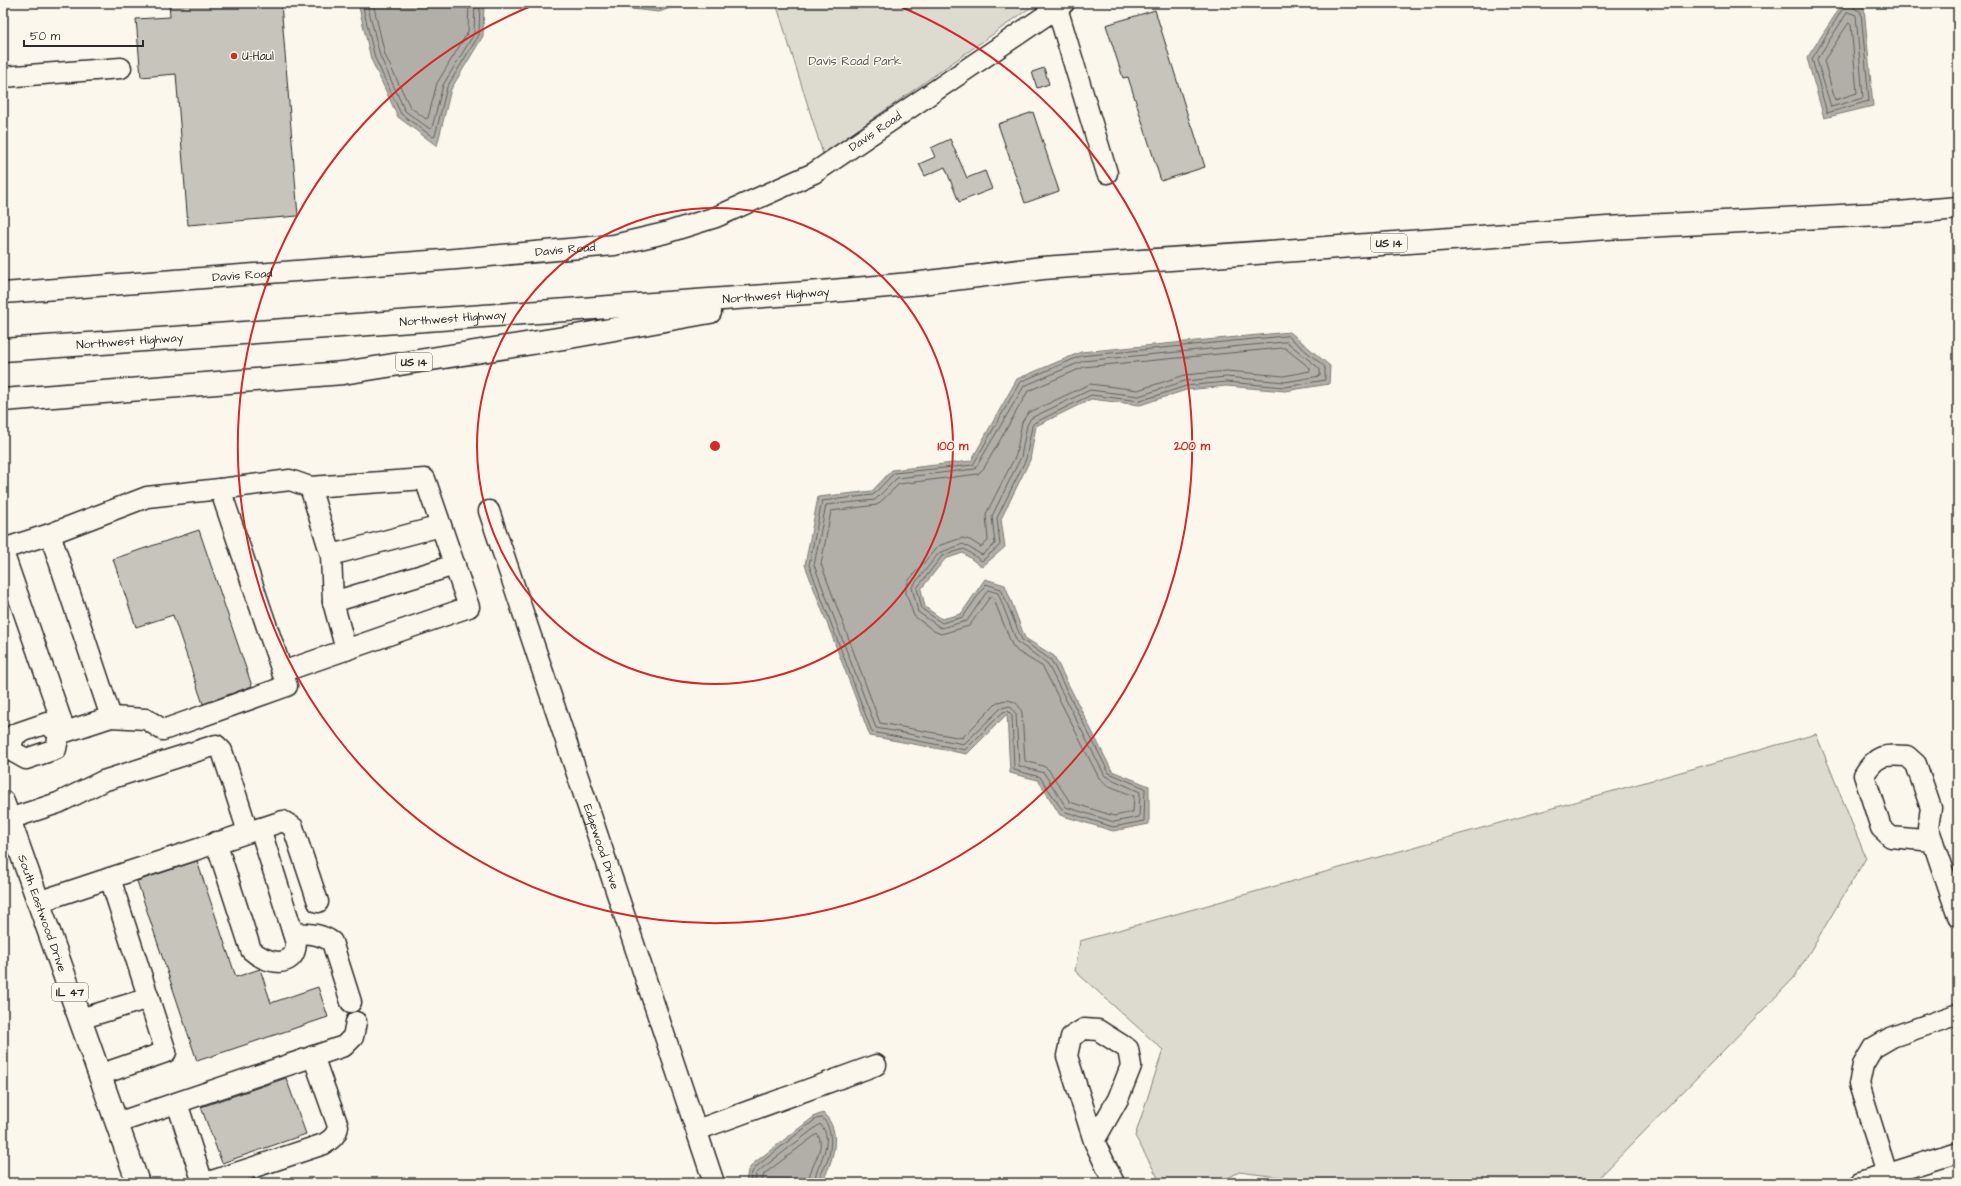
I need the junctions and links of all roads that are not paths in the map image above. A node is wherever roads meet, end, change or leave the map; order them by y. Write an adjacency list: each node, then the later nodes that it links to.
1 (1061, 5): 4 (street); 7 (street, Davis Road)
2 (121, 68): 3 (street)
3 (3, 77)
4 (1107, 173)
5 (1958, 208): 6 (main road, US 14)
6 (821, 292): 8 (main road, Northwest Highway / US 14); 9 (main road, Northwest Highway / US 14)
7 (3, 293)
8 (3, 350)
9 (3, 400)
10 (310, 487): 11 (street); 13 (street); 16 (street)
11 (220, 489): 14 (street); 20 (street)
12 (489, 511): 43 (street, Edgewood Drive)
13 (441, 526): 16 (street); 17 (street)
14 (50, 534): 15 (street); 21 (street)
15 (3, 550): 22 (street)
16 (331, 555): 18 (street)
17 (455, 565): 18 (street); 19 (street)
18 (333, 602): 19 (street)
19 (346, 650): 20 (street)
20 (282, 672): 21 (street)
21 (111, 717): 22 (street)
22 (62, 733): 23 (street); 23 (street)
23 (7, 751)
24 (6, 810): 25 (street); 29 (main road, South Eastwood Drive / IL 47)
25 (254, 830): 27 (street); 30 (street); 32 (street)
26 (1933, 841): 26 (street); 31 (street)
27 (216, 842): 28 (street); 32 (street)
28 (110, 878): 29 (street); 33 (street)
29 (38, 902): 36 (main road, South Eastwood Drive / IL 47)
30 (318, 902)
31 (1958, 916)
32 (293, 933): 34 (street)
33 (149, 998): 36 (street); 40 (street)
34 (351, 1002)
35 (1958, 1014): 46 (street)
36 (80, 1019): 40 (main road, South Eastwood Drive / IL 47)
37 (356, 1022): 38 (street)
38 (313, 1056): 41 (street); 48 (street)
39 (876, 1065): 43 (street)
40 (99, 1075): 42 (main road, South Eastwood Drive / IL 47)
41 (177, 1102): 42 (street); 48 (street)
42 (116, 1123): 47 (main road, South Eastwood Drive / IL 47)
43 (697, 1130): 49 (street, Edgewood Drive)
44 (1094, 1141): 44 (street); 50 (street)
45 (1958, 1152): 46 (street)
46 (1887, 1174): 51 (street)
47 (138, 1183)
48 (205, 1183)
49 (714, 1183)
50 (1114, 1183)
51 (1860, 1183)

